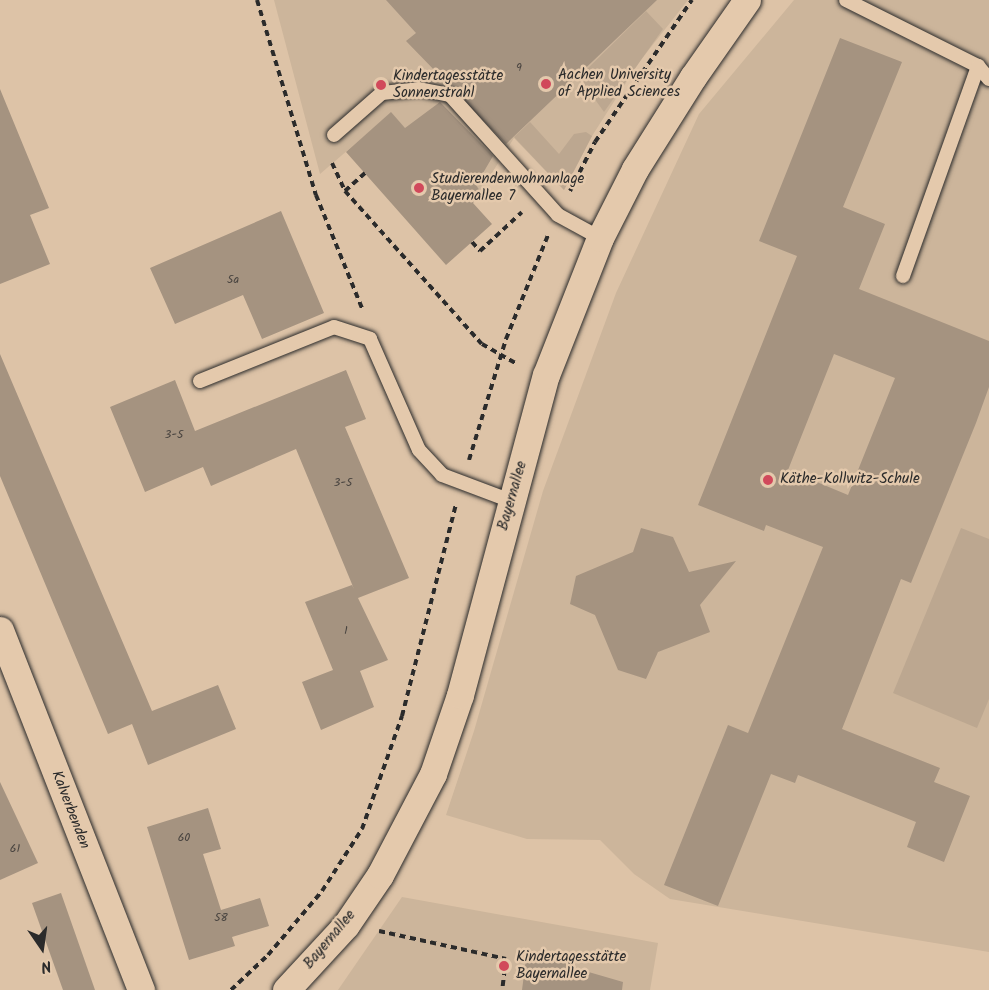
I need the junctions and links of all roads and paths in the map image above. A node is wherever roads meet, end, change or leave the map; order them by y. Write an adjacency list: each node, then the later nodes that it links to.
1 (257, 0): 14 (path)
2 (747, 0): 11 (street, Bayernallee)
3 (846, 0): 4 (lane)
4 (978, 66): 5 (lane); 13 (lane)
5 (989, 79)
6 (334, 135): 11 (lane)
7 (332, 163): 9 (path)
8 (365, 173): 9 (path)
9 (345, 191): 15 (path)
10 (531, 203): 12 (path)
11 (600, 238): 15 (street, Bayernallee)
12 (472, 242)
13 (903, 276)
14 (370, 339): 16 (lane); 17 (lane)
15 (546, 375): 17 (street, Bayernallee)
16 (200, 381)
17 (511, 501): 19 (street, Bayernallee)
18 (0, 630): 20 (street, Kalverbenden)
19 (346, 925): 21 (street, Bayernallee); 22 (path)
20 (141, 990)
21 (286, 990)
22 (502, 990)

